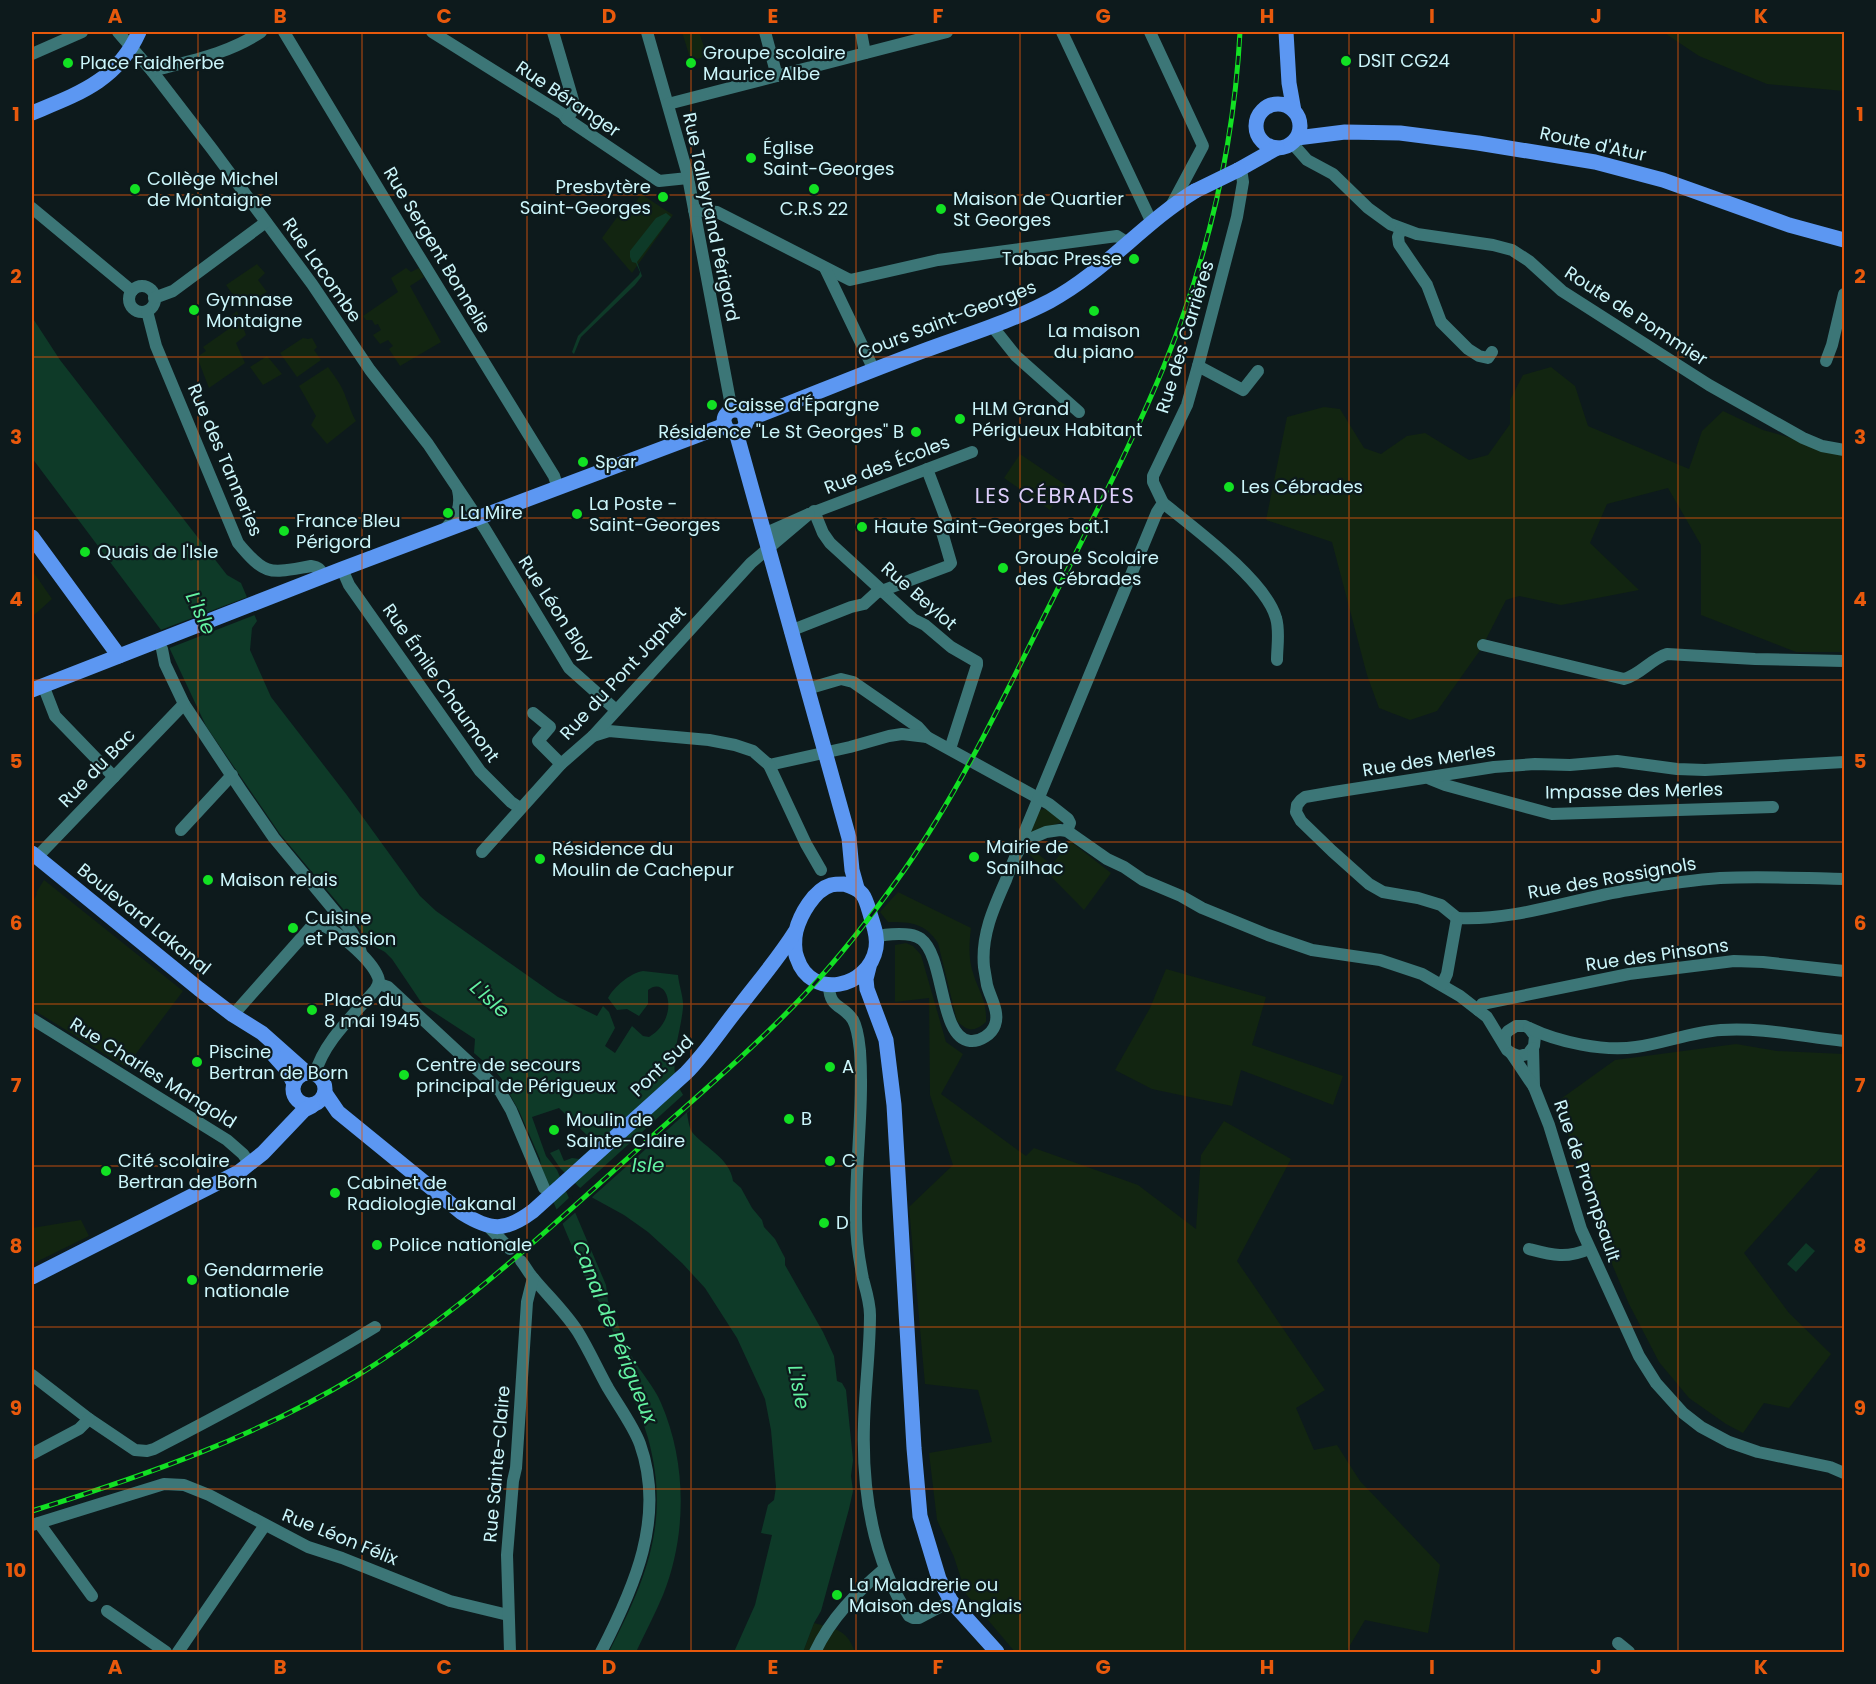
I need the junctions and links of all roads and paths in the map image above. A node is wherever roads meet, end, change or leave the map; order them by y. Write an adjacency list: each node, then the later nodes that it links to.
1 (82, 32): 17 (street)
2 (118, 32): 15 (street, Rue Lacombe)
3 (139, 32): 15 (main road)
4 (261, 32): 19 (street)
5 (284, 32): 57 (street, Rue Sergent Bonnelie)
6 (432, 32): 25 (street, Rue Béranger)
7 (553, 32): 25 (street)
8 (647, 32): 21 (street, Rue Talleyrand Périgord)
9 (765, 32): 20 (street)
10 (861, 32): 16 (street)
11 (947, 32): 16 (street)
12 (1062, 32): 36 (street)
13 (1150, 32): 32 (street)
14 (1286, 32): 18 (main road)
15 (132, 46): 19 (street, Rue Lacombe); 23 (main road)
16 (865, 53): 20 (street)
17 (32, 54)
18 (1288, 61): 22 (main road); 24 (main road)
19 (152, 71): 35 (street, Rue Lacombe)
20 (777, 76): 21 (street)
21 (668, 104): 31 (street, Rue Talleyrand Périgord)
22 (1264, 108): 24 (main road); 26 (main road)
23 (32, 113)
24 (1297, 116): 27 (main road); 28 (main road)
25 (567, 119): 31 (street, Rue Béranger)
26 (1257, 135): 29 (main road); 30 (main road, Cours Saint-Georges)
27 (1325, 135): 28 (main road, Route d'Atur); 38 (main road, Route d'Atur)
28 (1294, 141): 29 (main road); 37 (street, Route de Pommier)
29 (1277, 148): 30 (main road, Cours Saint-Georges)
30 (1239, 169): 32 (main road, Cours Saint-Georges, bridge); 48 (street, Rue des Carrières)
31 (688, 178): 34 (street, Rue Talleyrand Périgord)
32 (1171, 206): 36 (main road, Cours Saint-Georges)
33 (32, 208): 41 (street)
34 (694, 210): 40 (street); 52 (street, Rue Talleyrand Périgord)
35 (266, 222): 43 (street); 58 (street, Rue Lacombe)
36 (1152, 223): 39 (main road, Cours Saint-Georges)
37 (1401, 229): 46 (street); 54 (street, Route de Pommier)
38 (1845, 240)
39 (1128, 243): 40 (street); 45 (main road, Cours Saint-Georges)
40 (825, 268): 49 (street)
41 (132, 291): 43 (street); 44 (street)
42 (1845, 294): 47 (street)
43 (154, 298): 44 (street)
44 (147, 311): 67 (street, Rue des Tanneries)
45 (992, 326): 49 (main road, Cours Saint-Georges); 51 (street)
46 (1492, 352)
47 (1826, 361)
48 (1198, 366): 50 (street); 59 (street, Rue des Carrières)
49 (873, 370): 52 (main road, Cours Saint-Georges)
50 (1258, 371)
51 (1079, 412)
52 (739, 415): 53 (main road)
53 (731, 428): 57 (main road); 63 (main road)
54 (1845, 450)
55 (972, 452): 56 (street, Rue des Écoles)
56 (927, 469): 60 (street, Rue des Écoles); 68 (street)
57 (558, 488): 61 (main road)
58 (457, 489): 61 (street, Rue Lacombe); 62 (street)
59 (1163, 503): 73 (street); 90 (street)
60 (812, 513): 63 (street); 65 (street); 68 (street, Rue Beylot)
61 (478, 518): 62 (main road); 78 (street, Rue Léon Bloy)
62 (443, 531): 66 (main road)
63 (764, 534): 65 (main road)
64 (32, 537): 72 (main road)
65 (768, 549): 69 (main road); 78 (street, Rue du Pont Japhet)
66 (342, 569): 67 (main road); 92 (street, Rue Émile Chaumont)
67 (323, 576): 72 (main road)
68 (883, 590): 69 (street); 82 (street, Rue Beylot)
69 (790, 631): 76 (main road)
70 (1484, 645): 74 (street)
71 (162, 650): 77 (street)
72 (119, 656): 75 (main road)
73 (1277, 660)
74 (1845, 661)
75 (37, 687): 88 (street)
76 (807, 689): 81 (street); 83 (main road)
77 (184, 704): 87 (street); 88 (street, Rue du Bac)
78 (616, 710): 80 (street, Rue du Pont Japhet)
79 (533, 713): 85 (street)
80 (593, 736): 85 (street, Rue du Pont Japhet); 86 (street)
81 (927, 737): 82 (street, Rue de Prompsault); 83 (street)
82 (951, 749): 90 (street, Rue de Prompsault)
83 (825, 753): 86 (street); 95 (main road)
84 (1845, 762): 89 (street, Rue des Merles)
85 (561, 764): 92 (street, Rue du Pont Japhet)
86 (769, 765): 99 (street)
87 (232, 775): 93 (street); 106 (street)
88 (114, 777): 98 (street, Rue du Bac)
89 (1429, 778): 91 (street, Impasse des Merles); 103 (street, Rue des Merles)
90 (1039, 797): 94 (street, Rue de Prompsault); 96 (street)
91 (1773, 807)
92 (520, 808): 97 (street, Rue du Pont Japhet)
93 (181, 830)
94 (1067, 831): 96 (street); 112 (street, Rue de Prompsault)
95 (849, 838): 101 (main road); 102 (main road)
96 (1025, 841): 105 (street)
97 (482, 852)
98 (34, 855): 115 (main road, Boulevard Lakanal)
99 (821, 870)
100 (1845, 879): 103 (street, Rue des Rossignols)
101 (831, 885): 102 (main road); 104 (main road)
102 (857, 888): 105 (main road)
103 (1457, 918): 112 (street)
104 (795, 932): 109 (main road); 113 (main road, Pont Sud)
105 (876, 937): 107 (main road)
106 (361, 953): 110 (street); 115 (street)
107 (869, 967): 111 (main road); 120 (main road)
108 (1845, 971): 114 (street, Rue des Pinsons)
109 (804, 972): 111 (main road); 113 (main road, Pont Sud)
110 (379, 984): 124 (street); 130 (street)
111 (836, 985): 120 (main road); 145 (street)
112 (1442, 985): 114 (street, Rue de Prompsault)
113 (754, 988): 131 (main road, Pont Sud)
114 (1483, 1013): 117 (street, Rue de Prompsault); 123 (street, Rue de Prompsault)
115 (233, 1015): 124 (main road, Boulevard Lakanal); 125 (main road, Boulevard Lakanal)
116 (32, 1019): 129 (street, Rue Charles Mangold)
117 (1516, 1026): 118 (street); 123 (street)
118 (1529, 1028): 119 (street); 122 (street)
119 (1552, 1037): 121 (street); 122 (street)
120 (886, 1040): 147 (main road)
121 (1845, 1041)
122 (1534, 1047): 123 (street); 126 (street, Rue de Prompsault)
123 (1508, 1049): 126 (street, Rue de Prompsault)
124 (311, 1074): 125 (main road); 127 (main road)
125 (293, 1087): 127 (main road); 128 (main road)
126 (1534, 1087): 134 (street, Rue de Prompsault)
127 (318, 1101): 128 (main road); 131 (main road)
128 (263, 1153): 129 (main road)
129 (250, 1164): 136 (main road)
130 (544, 1188)
131 (488, 1226): 132 (street)
132 (510, 1249)
133 (1529, 1249): 134 (street)
134 (1589, 1249): 142 (street, Rue de Prompsault)
135 (521, 1261): 137 (street)
136 (32, 1277)
137 (533, 1278): 149 (street, Rue Sainte-Claire); 154 (street)
138 (375, 1327): 140 (street)
139 (32, 1376): 140 (street)
140 (89, 1419): 141 (street)
141 (32, 1454)
142 (1845, 1473)
143 (35, 1524): 144 (street, Rue Léon Félix); 146 (street)
144 (265, 1525): 149 (street, Rue Léon Félix); 152 (street)
145 (884, 1569): 147 (street); 155 (street)
146 (92, 1596)
147 (951, 1601): 156 (main road)
148 (107, 1611): 151 (street)
149 (508, 1615): 153 (street, Rue Sainte-Claire)
150 (1618, 1643): 157 (street)
151 (166, 1653)
152 (177, 1653)
153 (510, 1653)
154 (601, 1653)
155 (815, 1653)
156 (997, 1653)
157 (1629, 1653)

